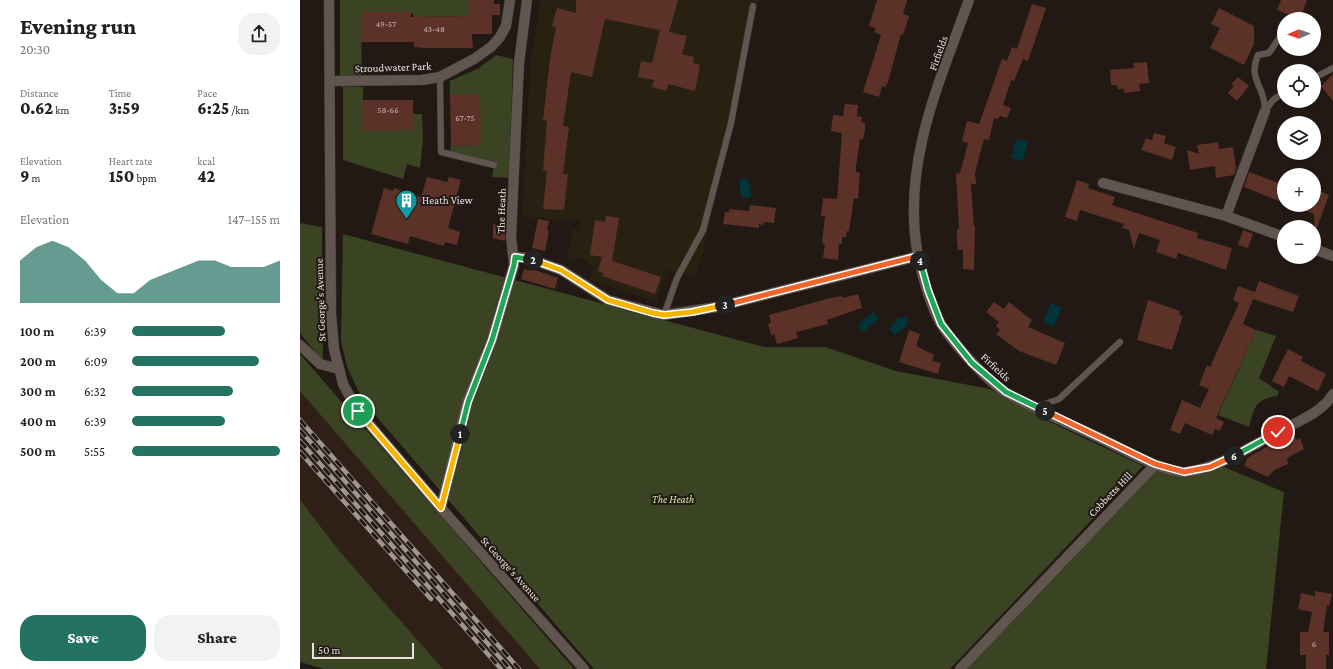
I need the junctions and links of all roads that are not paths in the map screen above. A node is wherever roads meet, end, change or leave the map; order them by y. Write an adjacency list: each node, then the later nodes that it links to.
1 (329, 0): 10 (street, St George’s Avenue)
2 (510, 0): 9 (street, Stroudwater Park)
3 (527, 0): 20 (street, The Heath)
4 (969, 0): 18 (street, Firfields)
5 (753, 6): 21 (lane)
6 (1277, 41): 12 (lane)
7 (1333, 68): 8 (lane)
8 (1321, 74)
9 (440, 77): 10 (street, Stroudwater Park); 13 (lane)
10 (330, 81): 24 (street, St George’s Avenue)
11 (1277, 98): 12 (lane)
12 (1265, 111): 15 (street)
13 (494, 165)
14 (1103, 183): 15 (street)
15 (1226, 216): 16 (street)
16 (1277, 234)
17 (1321, 251): 19 (street)
18 (918, 256): 21 (street); 26 (street, Firfields)
19 (1333, 256)
20 (515, 257): 21 (street); 28 (street, The Heath)
21 (664, 315)
22 (1120, 342): 26 (lane)
23 (300, 345): 24 (street)
24 (339, 368): 28 (street, St George’s Avenue)
25 (1333, 394): 27 (street)
26 (1036, 407): 27 (street, Firfields)
27 (1155, 464): 30 (street, Cobbetts Hill)
28 (441, 508): 29 (street, St George’s Avenue)
29 (584, 669)
30 (960, 669)

